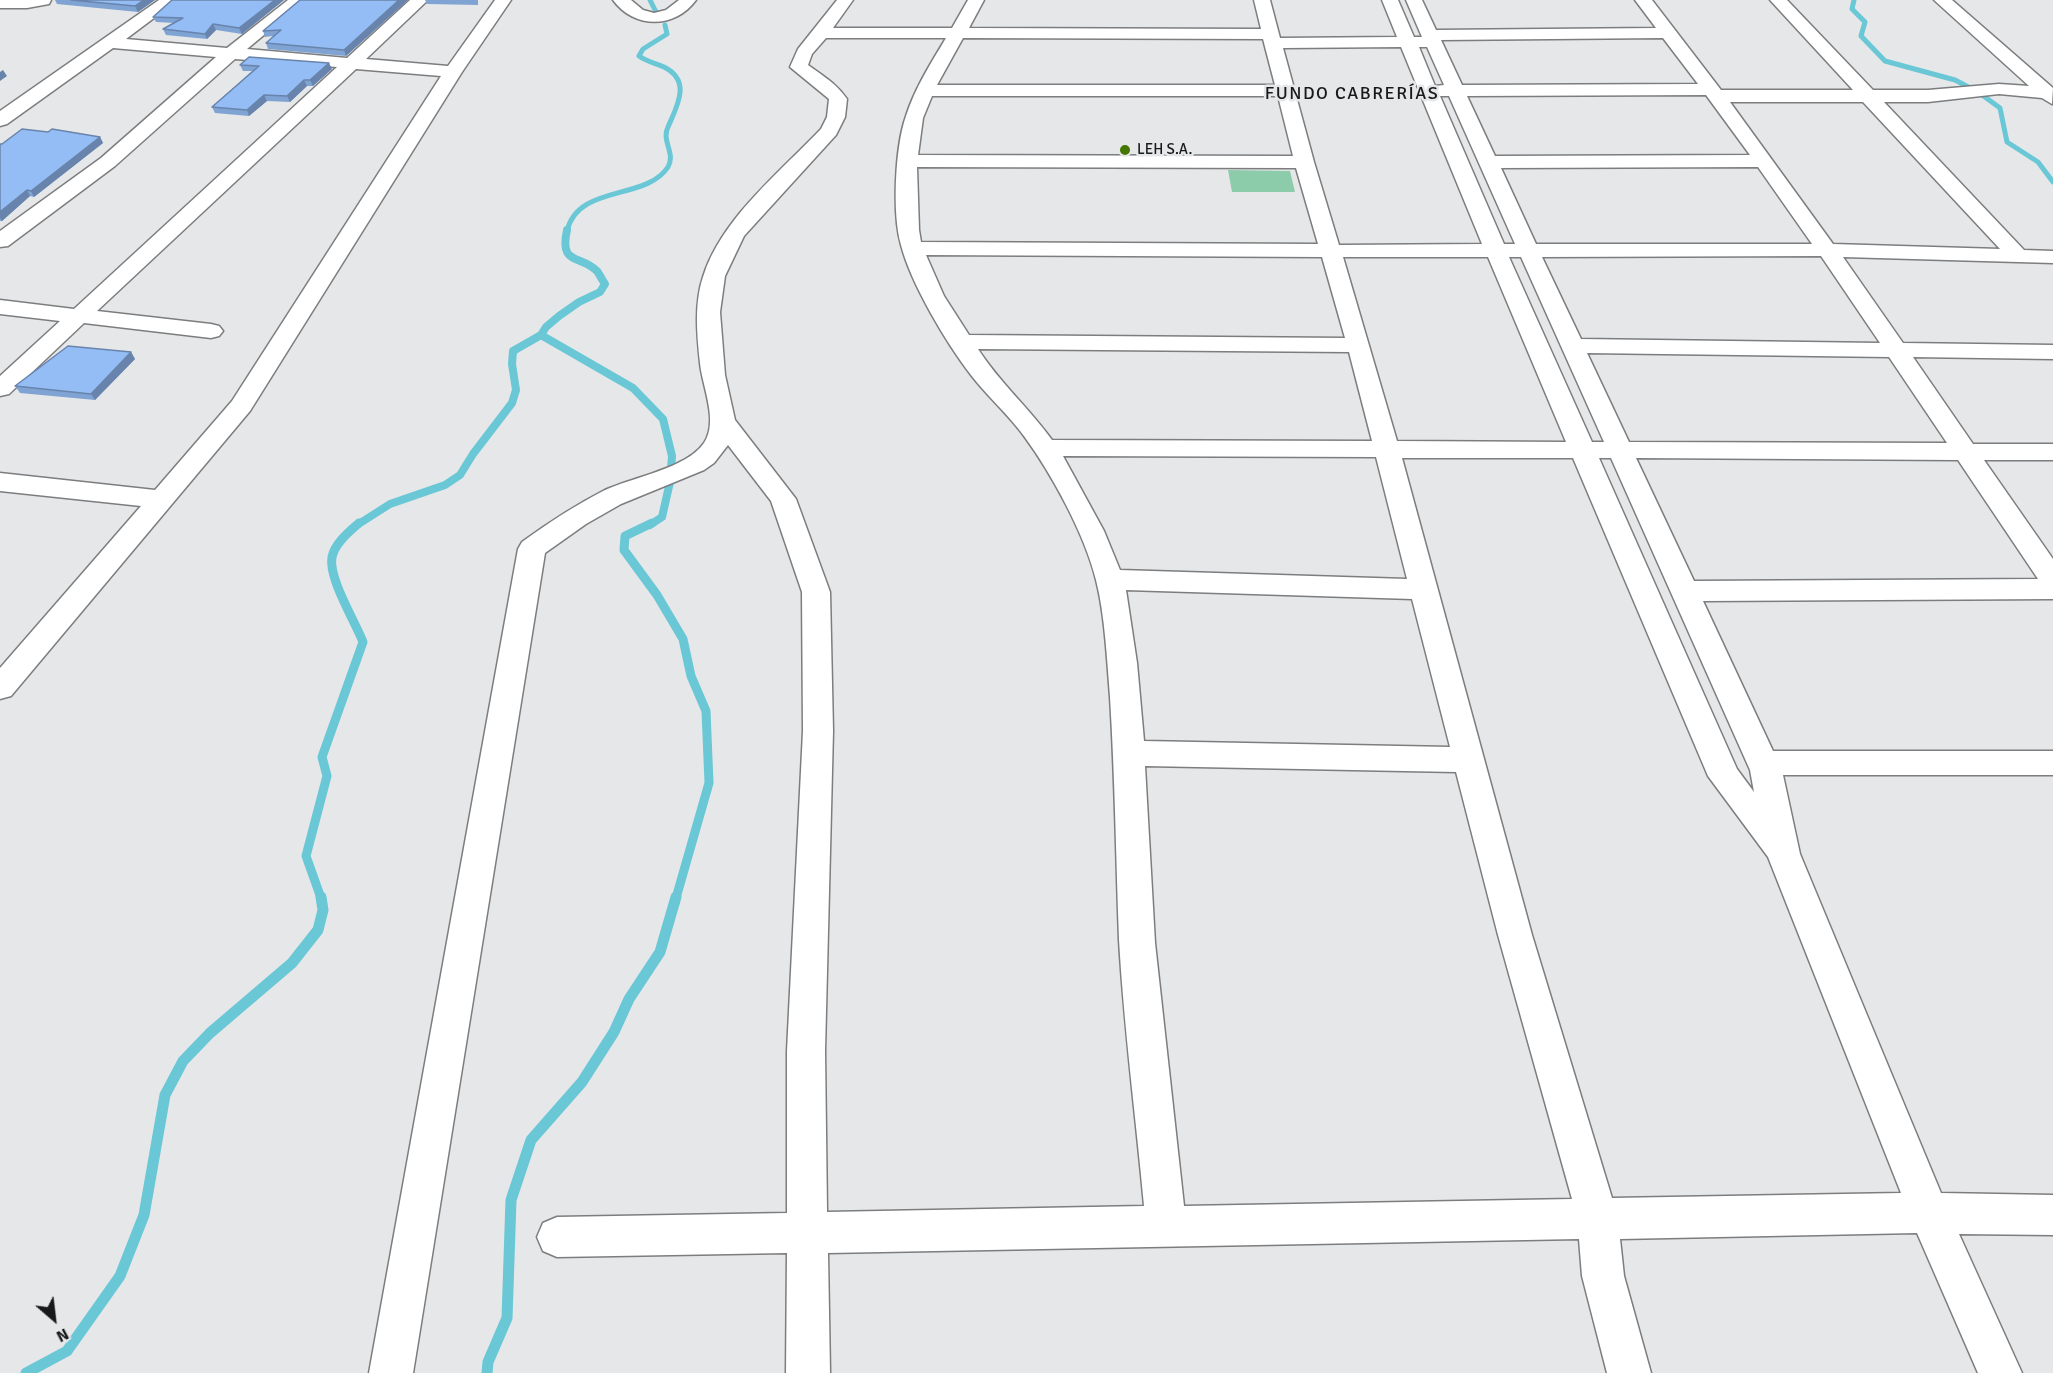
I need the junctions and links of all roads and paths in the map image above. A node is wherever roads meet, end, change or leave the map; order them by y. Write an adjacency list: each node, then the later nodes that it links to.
1 (43, 0): 16 (street)
2 (170, 0): 22 (street)
3 (298, 0): 23 (street)
4 (420, 0): 24 (street)
5 (503, 0): 25 (street)
6 (621, 0): 7 (street)
7 (688, 0)
8 (845, 0): 17 (street)
9 (976, 0): 18 (street)
10 (1262, 0): 20 (street)
11 (1390, 0): 21 (street)
12 (1414, 0): 21 (street)
13 (1643, 0): 19 (street)
14 (1778, 0): 31 (street)
15 (1942, 0): 32 (street)
16 (0, 3)
17 (821, 33): 18 (street); 55 (street)
18 (957, 33): 20 (street); 26 (street)
19 (1669, 33): 21 (street); 30 (street)
20 (1271, 39): 21 (street); 27 (street)
21 (1424, 40): 28 (street); 29 (street)
22 (110, 43): 23 (street); 33 (street)
23 (231, 53): 24 (street); 38 (street)
24 (351, 63): 25 (street); 47 (street)
25 (453, 72): 63 (street)
26 (925, 90): 27 (street); 34 (street)
27 (1285, 91): 36 (street)
28 (1455, 91): 29 (street); 30 (street); 37 (street)
29 (1429, 92): 42 (street)
30 (1714, 92): 31 (street); 35 (street)
31 (1870, 96): 32 (street); 44 (street)
32 (2051, 96)
33 (0, 120)
34 (907, 161): 36 (street); 39 (street)
35 (1763, 161): 37 (street); 40 (street)
36 (1304, 162): 41 (street)
37 (1487, 162): 43 (street)
38 (0, 242)
39 (912, 248): 41 (street); 49 (street)
40 (1827, 250): 43 (street); 44 (street); 52 (street)
41 (1331, 251): 42 (street); 50 (street)
42 (1496, 251): 43 (street); 58 (street)
43 (1530, 251): 51 (street)
44 (2019, 257): 45 (street)
45 (2053, 257)
46 (0, 307): 47 (street)
47 (80, 315): 48 (street); 54 (street)
48 (211, 331)
49 (960, 342): 50 (street); 56 (street)
50 (1359, 345): 57 (street)
51 (1574, 346): 52 (street); 59 (street)
52 (1896, 350): 53 (street); 60 (street)
53 (2053, 352)
54 (0, 389)
55 (724, 423): 79 (street); 81 (street)
56 (1045, 448): 57 (street); 65 (street)
57 (1387, 448): 58 (street); 66 (street)
58 (1582, 449): 59 (street); 74 (street)
59 (1619, 450): 60 (street); 68 (street)
60 (1965, 452): 61 (street); 64 (street)
61 (2053, 452)
62 (0, 482): 63 (street)
63 (161, 499): 69 (street)
64 (2053, 579)
65 (1110, 580): 66 (street); 70 (street)
66 (1424, 589): 71 (street)
67 (2053, 589): 68 (street)
68 (1686, 591): 72 (street)
69 (0, 688)
70 (1129, 753): 71 (street); 78 (street)
71 (1468, 760): 77 (street)
72 (1763, 763): 73 (street); 74 (street)
73 (2053, 763)
74 (1783, 854): 75 (street)
75 (1929, 1214): 76 (street); 77 (street); 84 (street)
76 (2053, 1215)
77 (1598, 1220): 78 (street); 83 (street)
78 (1166, 1226): 79 (street)
79 (807, 1232): 80 (street); 82 (street)
80 (557, 1237)
81 (391, 1373)
82 (808, 1373)
83 (1629, 1373)
84 (2000, 1373)

